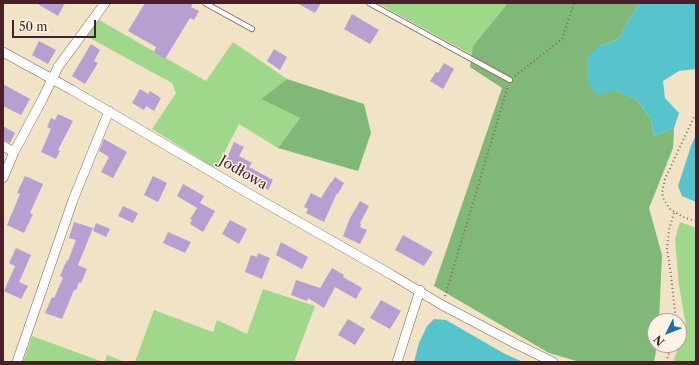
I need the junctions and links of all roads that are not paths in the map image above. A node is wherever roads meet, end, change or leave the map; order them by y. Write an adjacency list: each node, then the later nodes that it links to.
1 (105, 3): 6 (street)
2 (205, 3): 4 (lane)
3 (369, 3): 7 (lane)
4 (252, 29)
5 (3, 52): 6 (street, Jodłowa)
6 (53, 79): 8 (street, Jodłowa); 10 (street)
7 (510, 80)
8 (109, 111): 12 (street, Jodłowa); 13 (street)
9 (3, 146): 10 (street)
10 (14, 152): 11 (street)
11 (3, 178)
12 (420, 290): 14 (street); 15 (street, Jodłowa)
13 (17, 362)
14 (397, 362)
15 (553, 362)

